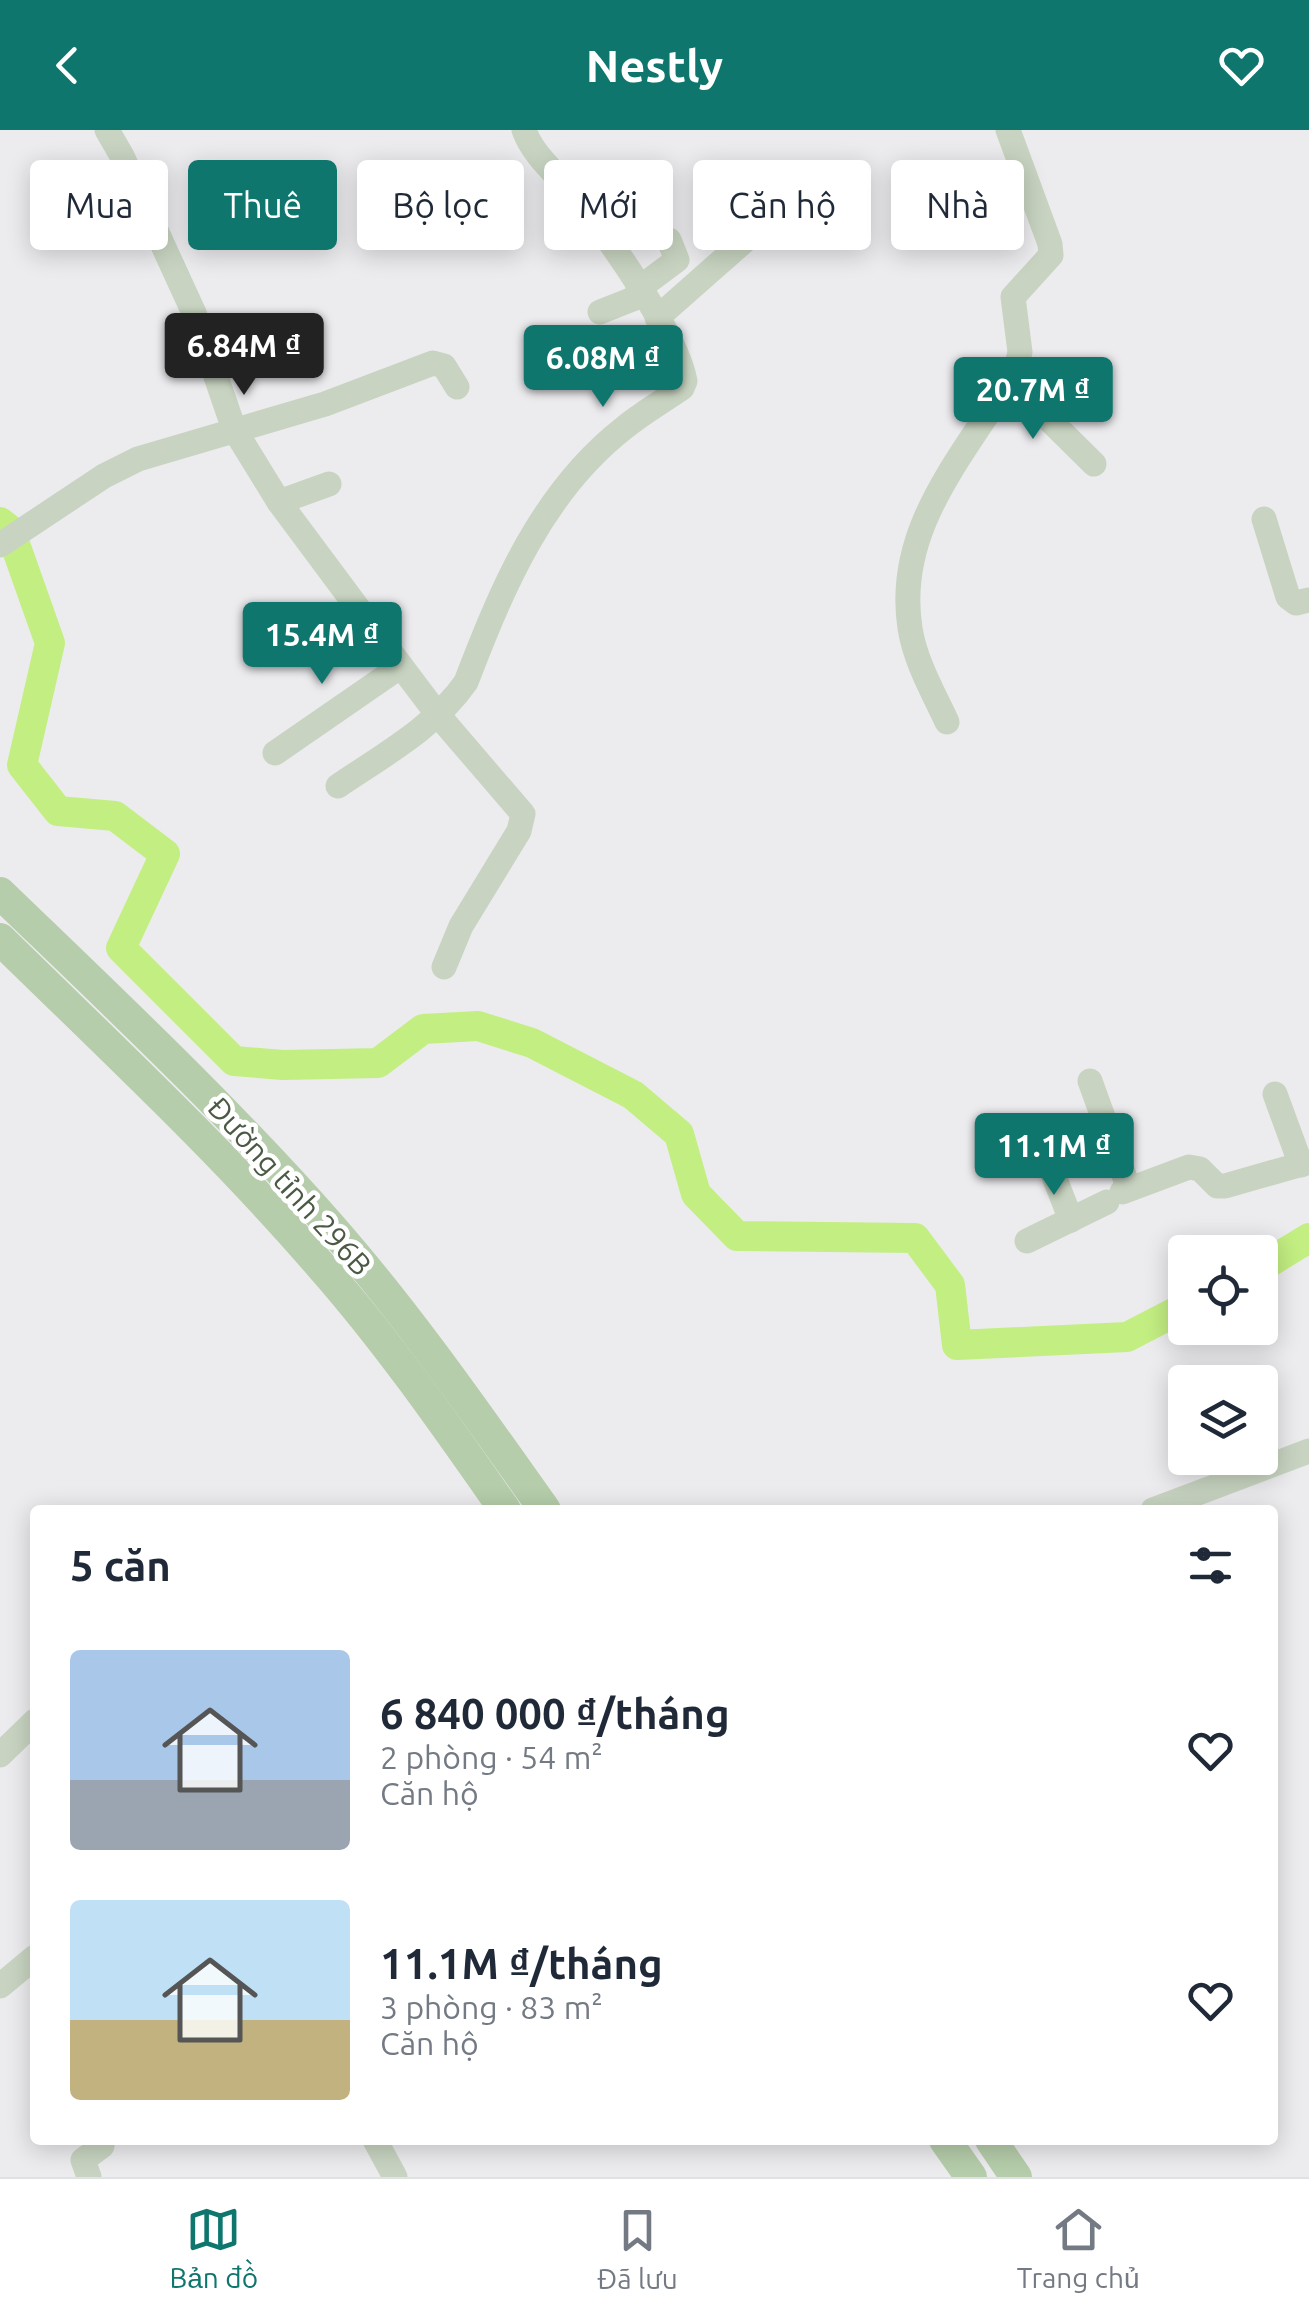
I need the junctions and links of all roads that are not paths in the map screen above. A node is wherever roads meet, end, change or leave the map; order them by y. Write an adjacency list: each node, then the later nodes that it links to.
1 (107, 130): 11 (street)
2 (524, 130): 6 (street)
3 (1008, 130): 9 (street)
4 (672, 250): 6 (street)
5 (734, 250): 8 (street)
6 (640, 292): 7 (street); 8 (street)
7 (600, 312)
8 (657, 318): 19 (street)
9 (1010, 381): 12 (street); 20 (street)
10 (457, 386): 11 (street)
11 (234, 429): 14 (street); 16 (street)
12 (1094, 464)
13 (329, 484): 14 (street)
14 (279, 502): 18 (street)
15 (1264, 519): 17 (street)
16 (10, 540)
17 (1309, 600)
18 (401, 666): 19 (street); 21 (street)
19 (438, 715): 22 (street); 25 (street)
20 (947, 722)
21 (274, 753)
22 (338, 786)
23 (0, 894): 35 (main road, Đường tỉnh 296B)
24 (0, 939): 34 (main road, Đường tỉnh 296B)
25 (444, 967)
26 (1090, 1081): 30 (street)
27 (1275, 1094): 29 (street)
28 (1047, 1129): 31 (street)
29 (1305, 1163): 30 (street)
30 (1120, 1194): 31 (street)
31 (1071, 1220): 32 (street)
32 (1027, 1241)
33 (1309, 1452): 36 (street)
34 (500, 1505)
35 (541, 1505)
36 (1166, 1505)
37 (30, 1725): 38 (street)
38 (0, 1755)
39 (30, 1961): 40 (street)
40 (0, 1986)
41 (378, 2145): 46 (street)
42 (950, 2145): 47 (main road)
43 (994, 2145): 48 (main road)
44 (102, 2146): 45 (street)
45 (89, 2177)
46 (395, 2177)
47 (972, 2177)
48 (1016, 2177)

